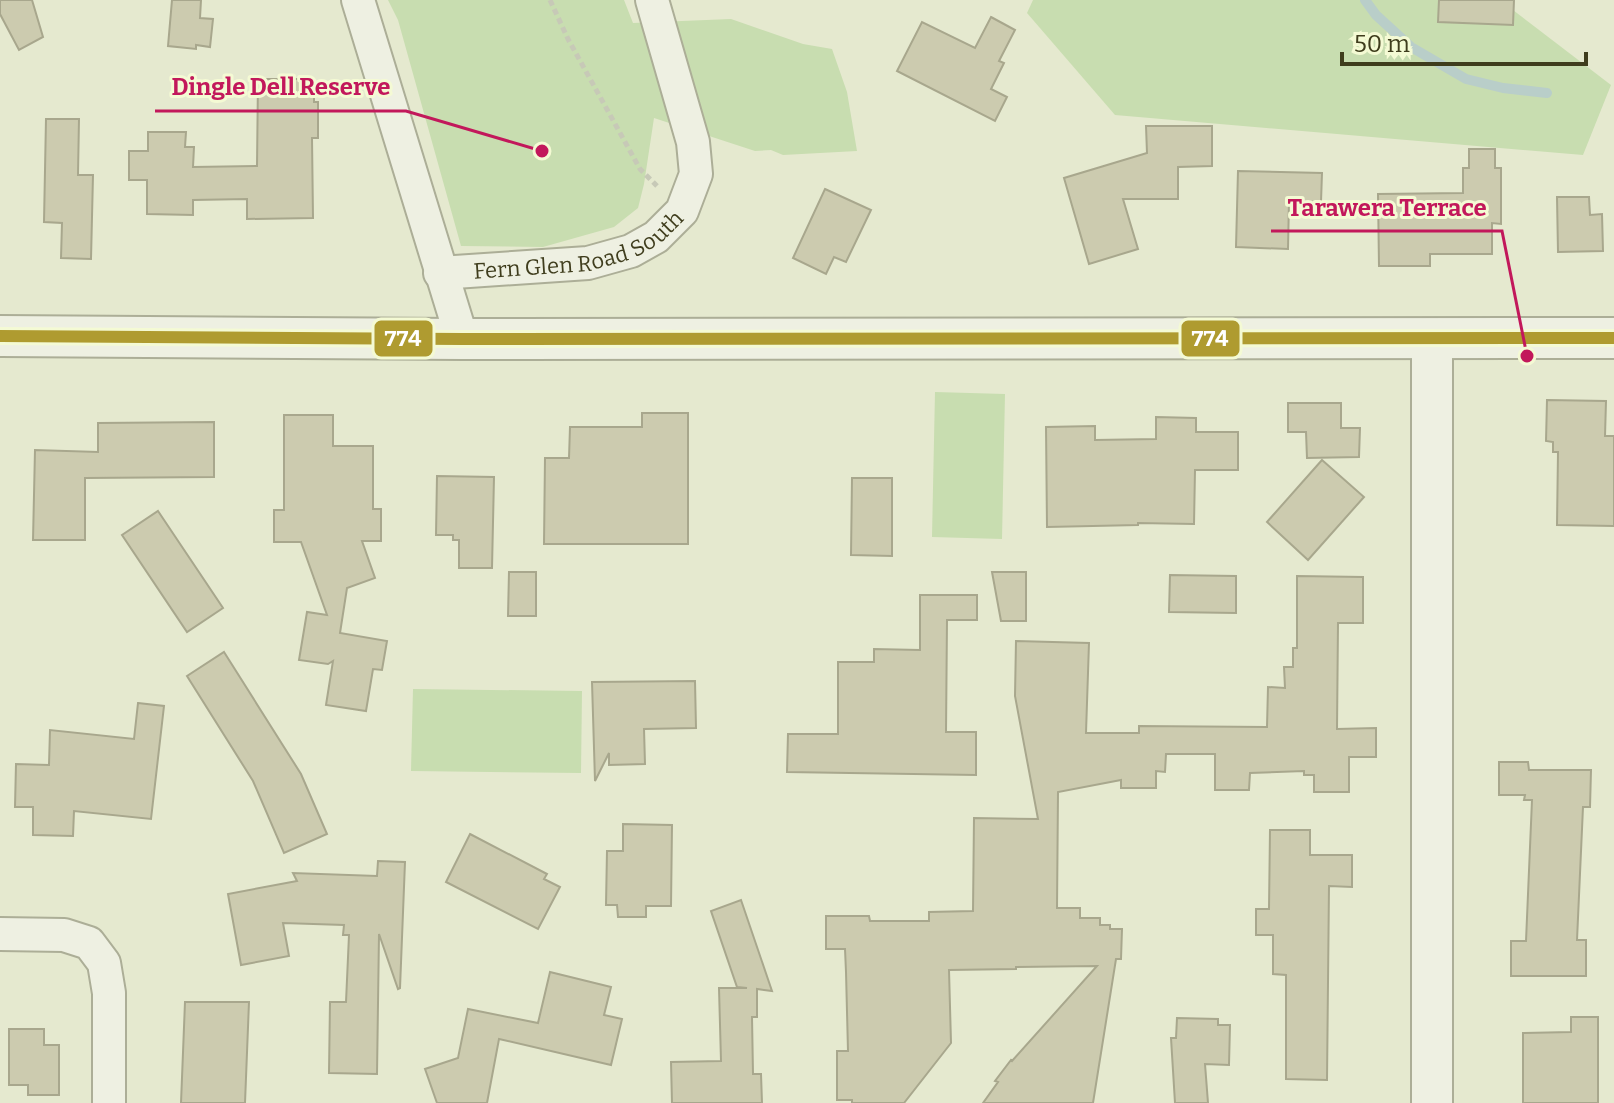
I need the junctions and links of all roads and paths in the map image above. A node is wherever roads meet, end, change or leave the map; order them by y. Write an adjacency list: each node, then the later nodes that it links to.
1 (358, 0): 5 (street)
2 (550, 0): 4 (path)
3 (652, 0): 5 (street, Fern Glen Road South)
4 (659, 188)
5 (440, 273): 8 (street)
6 (0, 336): 8 (street)
7 (1614, 338): 9 (street)
8 (462, 339): 9 (street)
9 (1432, 339): 12 (street)
10 (0, 934): 11 (street)
11 (109, 1103)
12 (1432, 1103)

